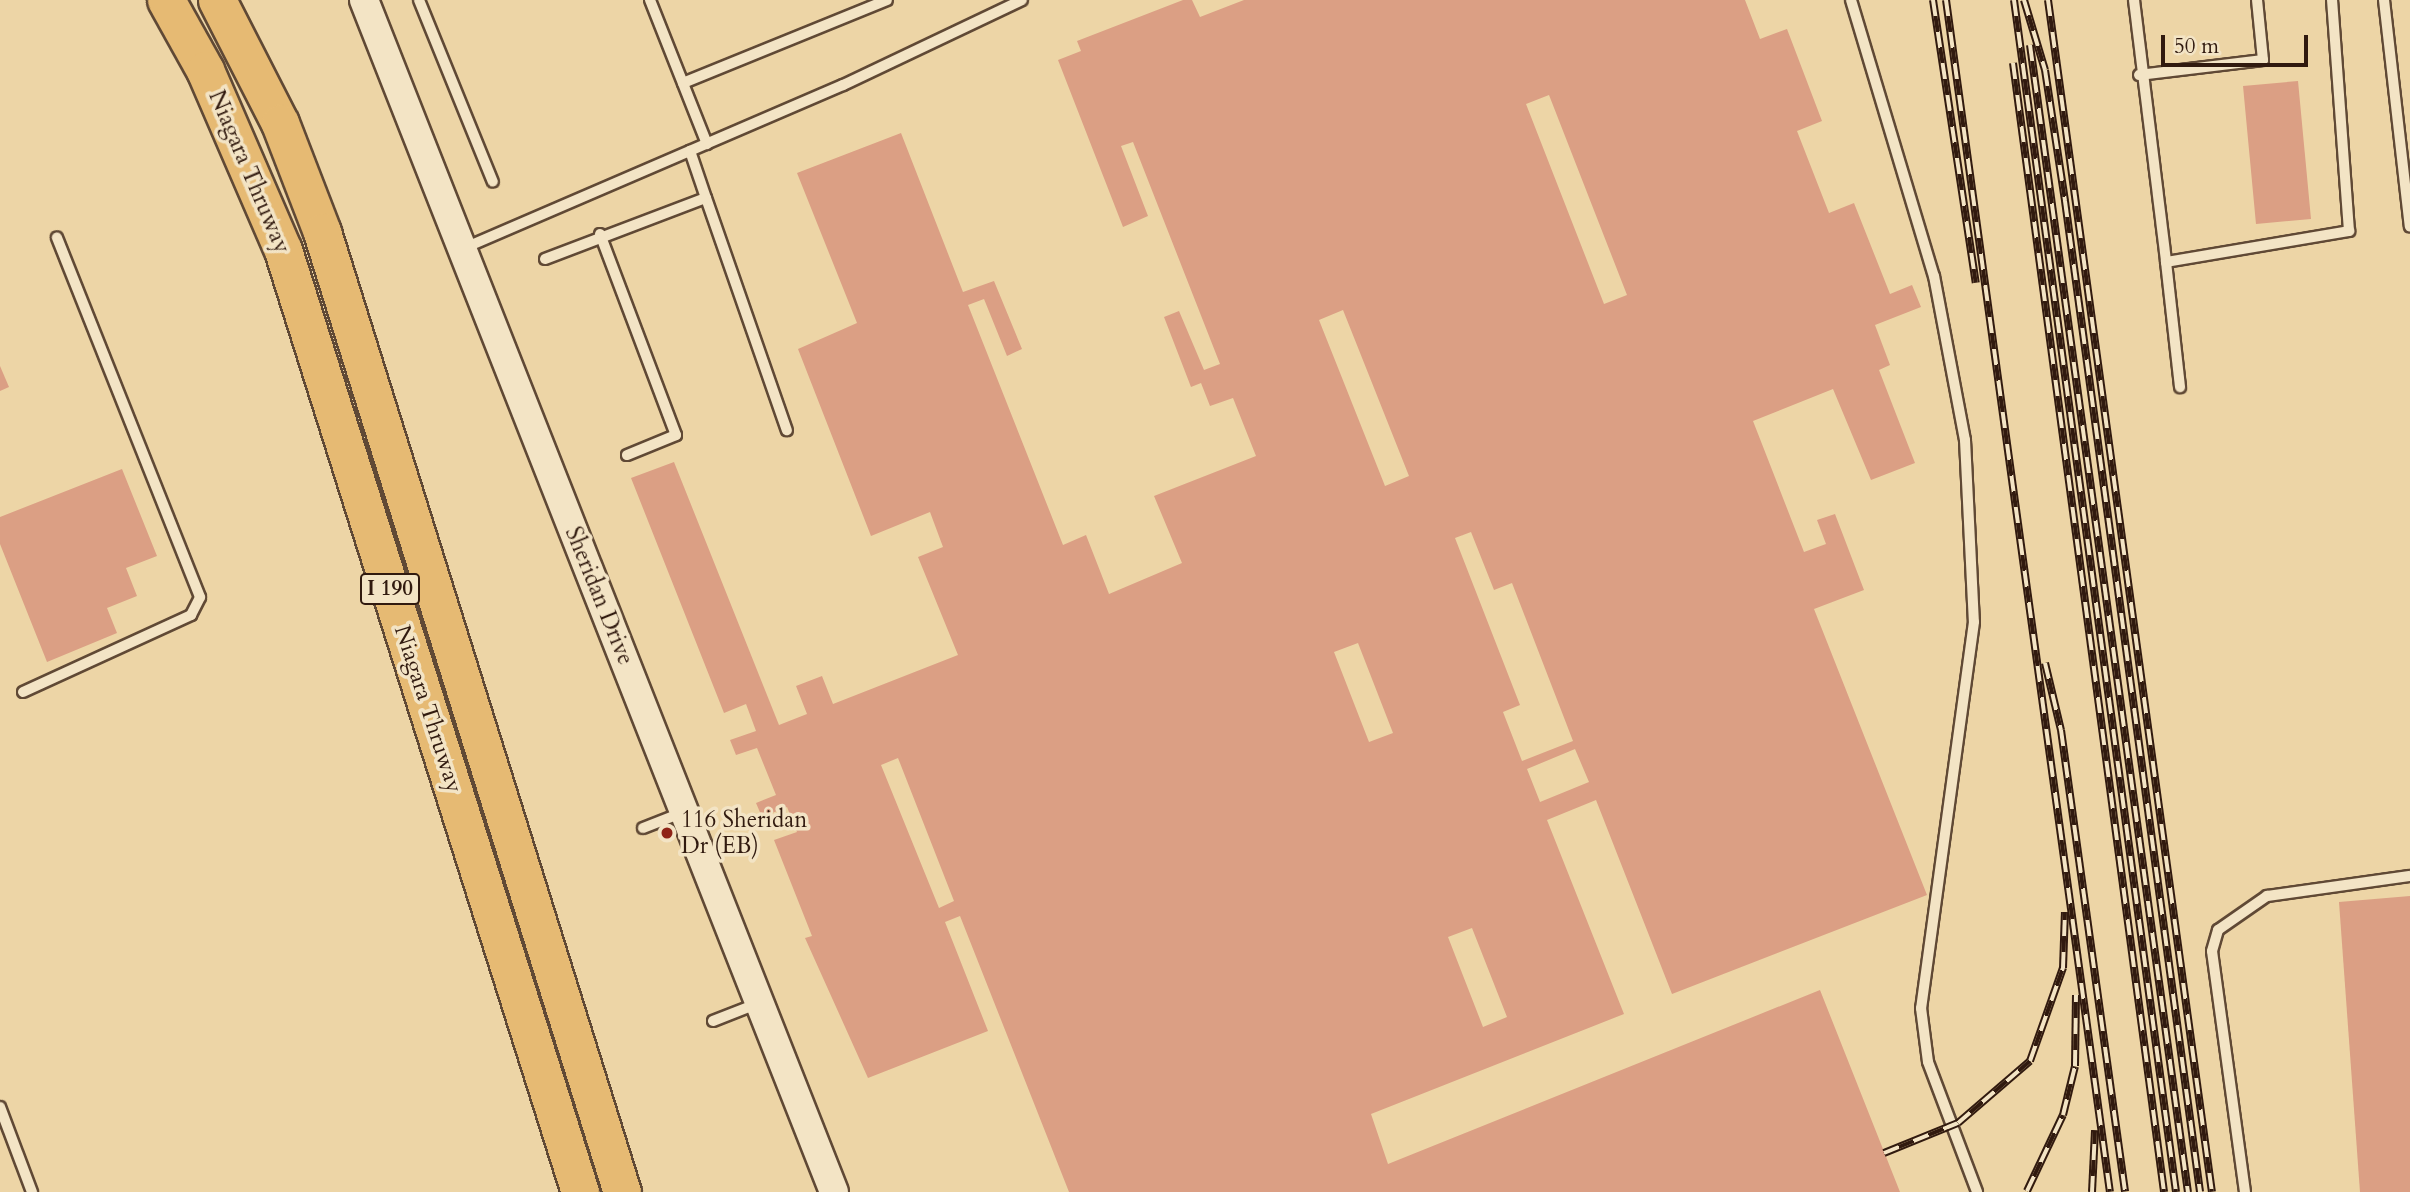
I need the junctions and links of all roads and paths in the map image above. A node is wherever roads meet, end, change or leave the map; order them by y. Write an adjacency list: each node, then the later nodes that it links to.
1 (166, 0): 36 (highway, Niagara Thruway / I 190)
2 (217, 0): 37 (highway, Niagara Thruway / I 190)
3 (364, 0): 22 (main road, Sheridan Drive)
4 (419, 0): 17 (lane)
5 (650, 0): 14 (lane)
6 (887, 0): 14 (lane)
7 (1022, 0): 15 (lane)
8 (1850, 0): 39 (lane)
9 (2134, 0): 13 (lane)
10 (2257, 0): 13 (lane)
11 (2332, 0): 24 (lane)
12 (2384, 0): 19 (lane)
13 (2139, 75): 24 (lane)
14 (683, 83): 15 (lane)
15 (707, 144): 16 (lane)
16 (691, 151): 18 (lane); 22 (lane)
17 (494, 182)
18 (706, 198): 20 (lane); 26 (lane)
19 (2410, 227)
20 (600, 234): 23 (lane); 27 (lane)
21 (57, 237): 28 (lane)
22 (461, 249): 29 (main road, Sheridan Drive)
23 (545, 259)
24 (2166, 262): 25 (lane)
25 (2180, 387)
26 (787, 430)
27 (627, 455)
28 (23, 692)
29 (684, 812): 30 (lane); 32 (main road, Sheridan Drive)
30 (643, 828)
31 (2410, 876): 40 (lane)
32 (759, 1002): 33 (lane); 38 (main road, Sheridan Drive)
33 (713, 1021)
34 (0, 1107): 35 (lane)
35 (32, 1192)
36 (580, 1192)
37 (622, 1192)
38 (834, 1192)
39 (1977, 1192)
40 (2245, 1192)

